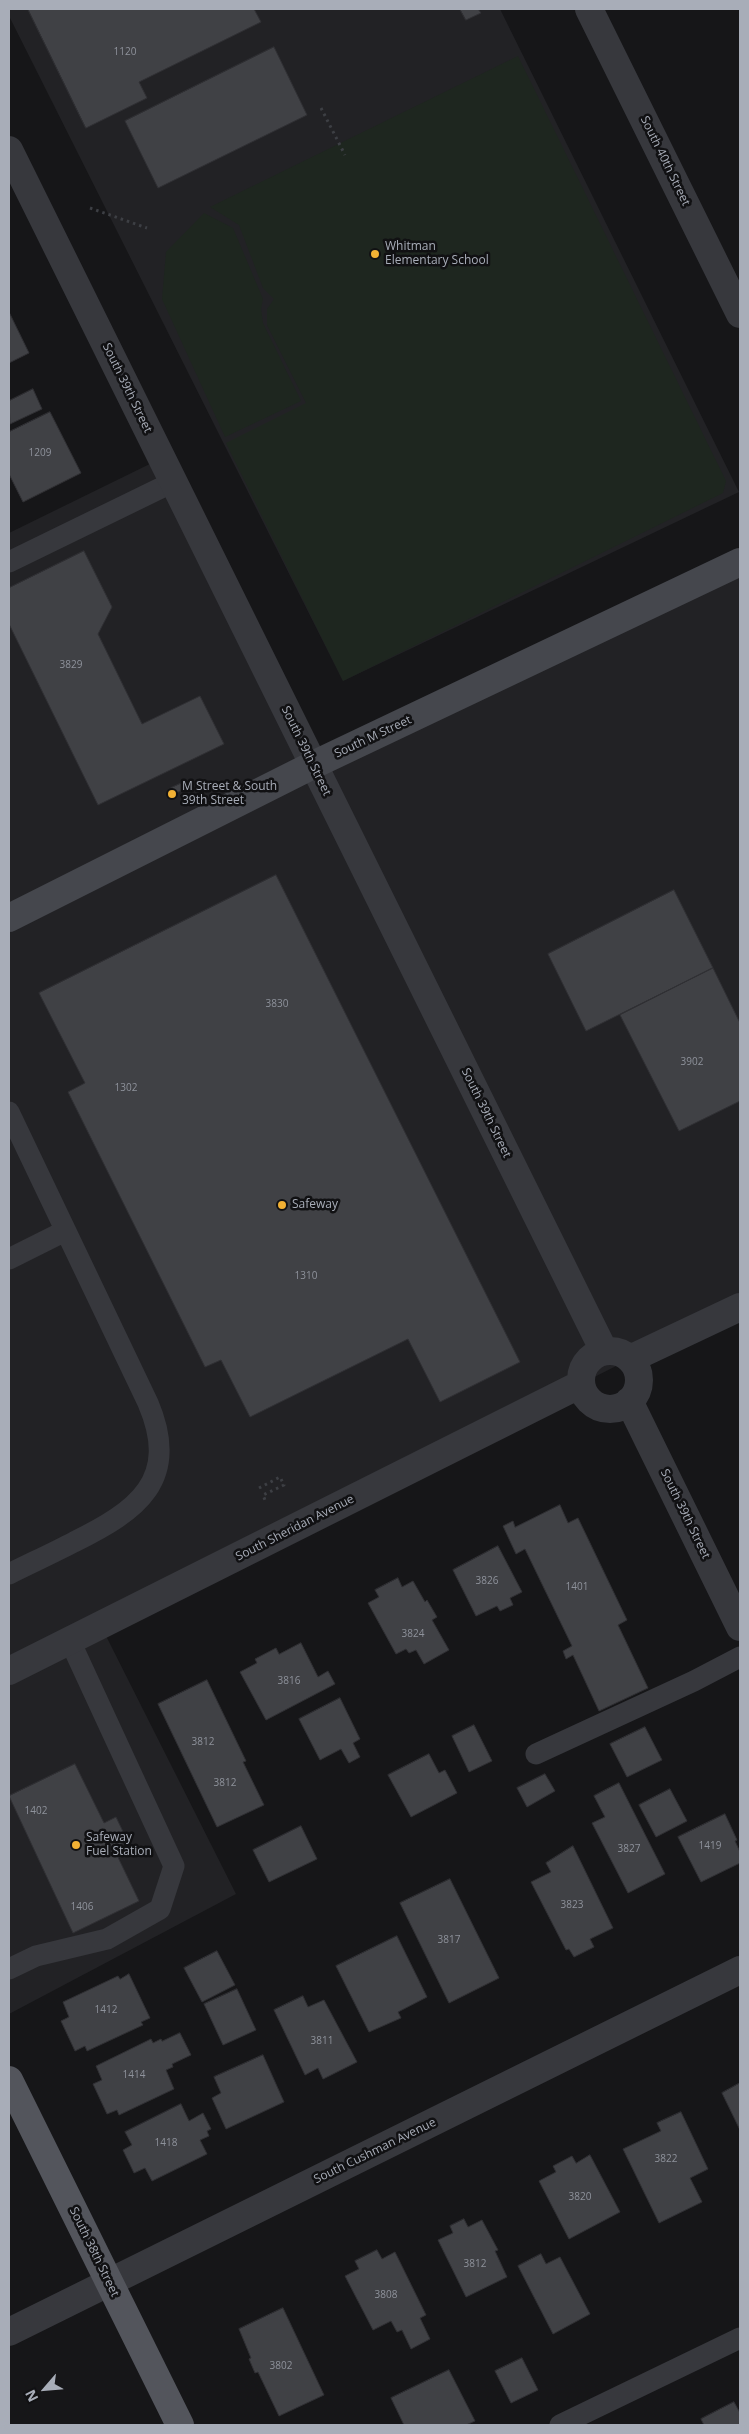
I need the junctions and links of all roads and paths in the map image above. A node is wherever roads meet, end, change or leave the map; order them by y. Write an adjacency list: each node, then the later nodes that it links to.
1 (589, 9): 8 (street, South 40th Street)
2 (321, 108): 4 (path)
3 (9, 150): 5 (street, South 39th Street)
4 (346, 155)
5 (16, 182): 9 (street, South 39th Street)
6 (90, 208): 7 (path)
7 (147, 228)
8 (740, 314)
9 (173, 482): 10 (lane); 12 (street, South 39th Street)
10 (9, 562)
11 (740, 562): 12 (street, South M Street)
12 (313, 765): 13 (street, South M Street); 18 (street, South 39th Street)
13 (9, 918)
14 (9, 1112): 15 (lane)
15 (65, 1231): 16 (lane); 24 (lane)
16 (9, 1259)
17 (740, 1307): 19 (street)
18 (604, 1352): 19 (street); 20 (street)
19 (630, 1359): 21 (street)
20 (581, 1384): 21 (street); 26 (street, South Sheridan Avenue)
21 (629, 1402): 25 (street, South 39th Street)
22 (259, 1488): 23 (path)
23 (265, 1500)
24 (9, 1574)
25 (740, 1627)
26 (70, 1641): 28 (street, South Sheridan Avenue); 30 (lane)
27 (740, 1657): 29 (lane)
28 (9, 1671)
29 (536, 1754)
30 (9, 1969)
31 (740, 1970): 33 (street, South Cushman Avenue)
32 (9, 2080): 33 (main road, South 38th Street)
33 (109, 2283): 34 (street, South Cushman Avenue); 36 (main road, South 38th Street)
34 (9, 2332)
35 (740, 2338): 37 (lane)
36 (180, 2425)
37 (560, 2425)

